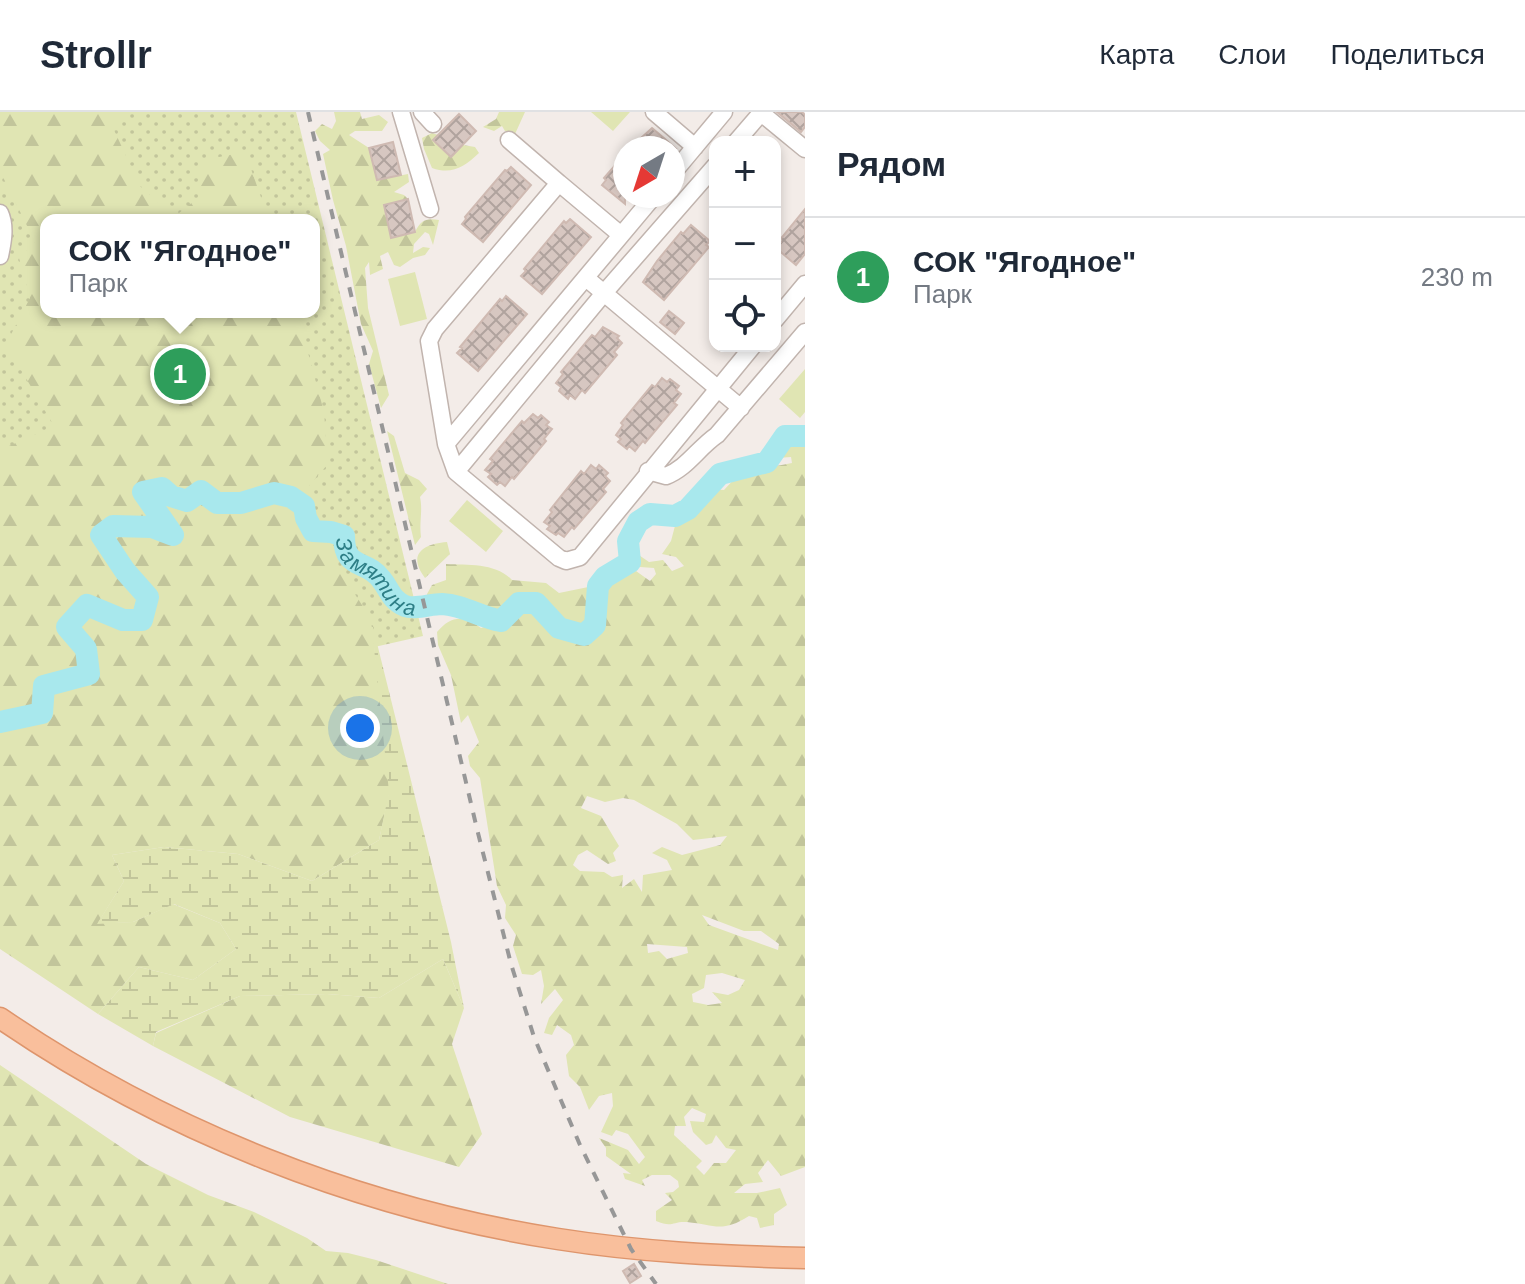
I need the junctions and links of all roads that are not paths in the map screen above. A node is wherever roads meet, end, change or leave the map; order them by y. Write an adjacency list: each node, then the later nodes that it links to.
1 (401, 112): 13 (lane)
2 (654, 112): 7 (lane)
3 (724, 112): 7 (lane)
4 (760, 112): 5 (lane); 8 (lane)
5 (741, 136)
6 (509, 140): 11 (lane)
7 (695, 147): 9 (lane)
8 (805, 149)
9 (685, 159)
10 (709, 173): 19 (lane)
11 (559, 183): 15 (lane); 25 (lane)
12 (644, 208): 15 (lane)
13 (430, 209)
14 (0, 213): 16 (lane)
15 (621, 235): 17 (lane)
16 (0, 256)
17 (586, 278): 19 (lane); 25 (lane)
18 (805, 284): 20 (lane)
19 (604, 293): 23 (lane); 27 (lane)
20 (781, 313)
21 (805, 332): 24 (lane)
22 (748, 352): 23 (lane)
23 (717, 389): 24 (lane); 26 (lane)
24 (741, 408): 26 (lane)
25 (446, 444): 27 (lane)
26 (648, 471): 27 (lane)
27 (456, 472)
28 (0, 1018): 29 (main road)
29 (805, 1258)

